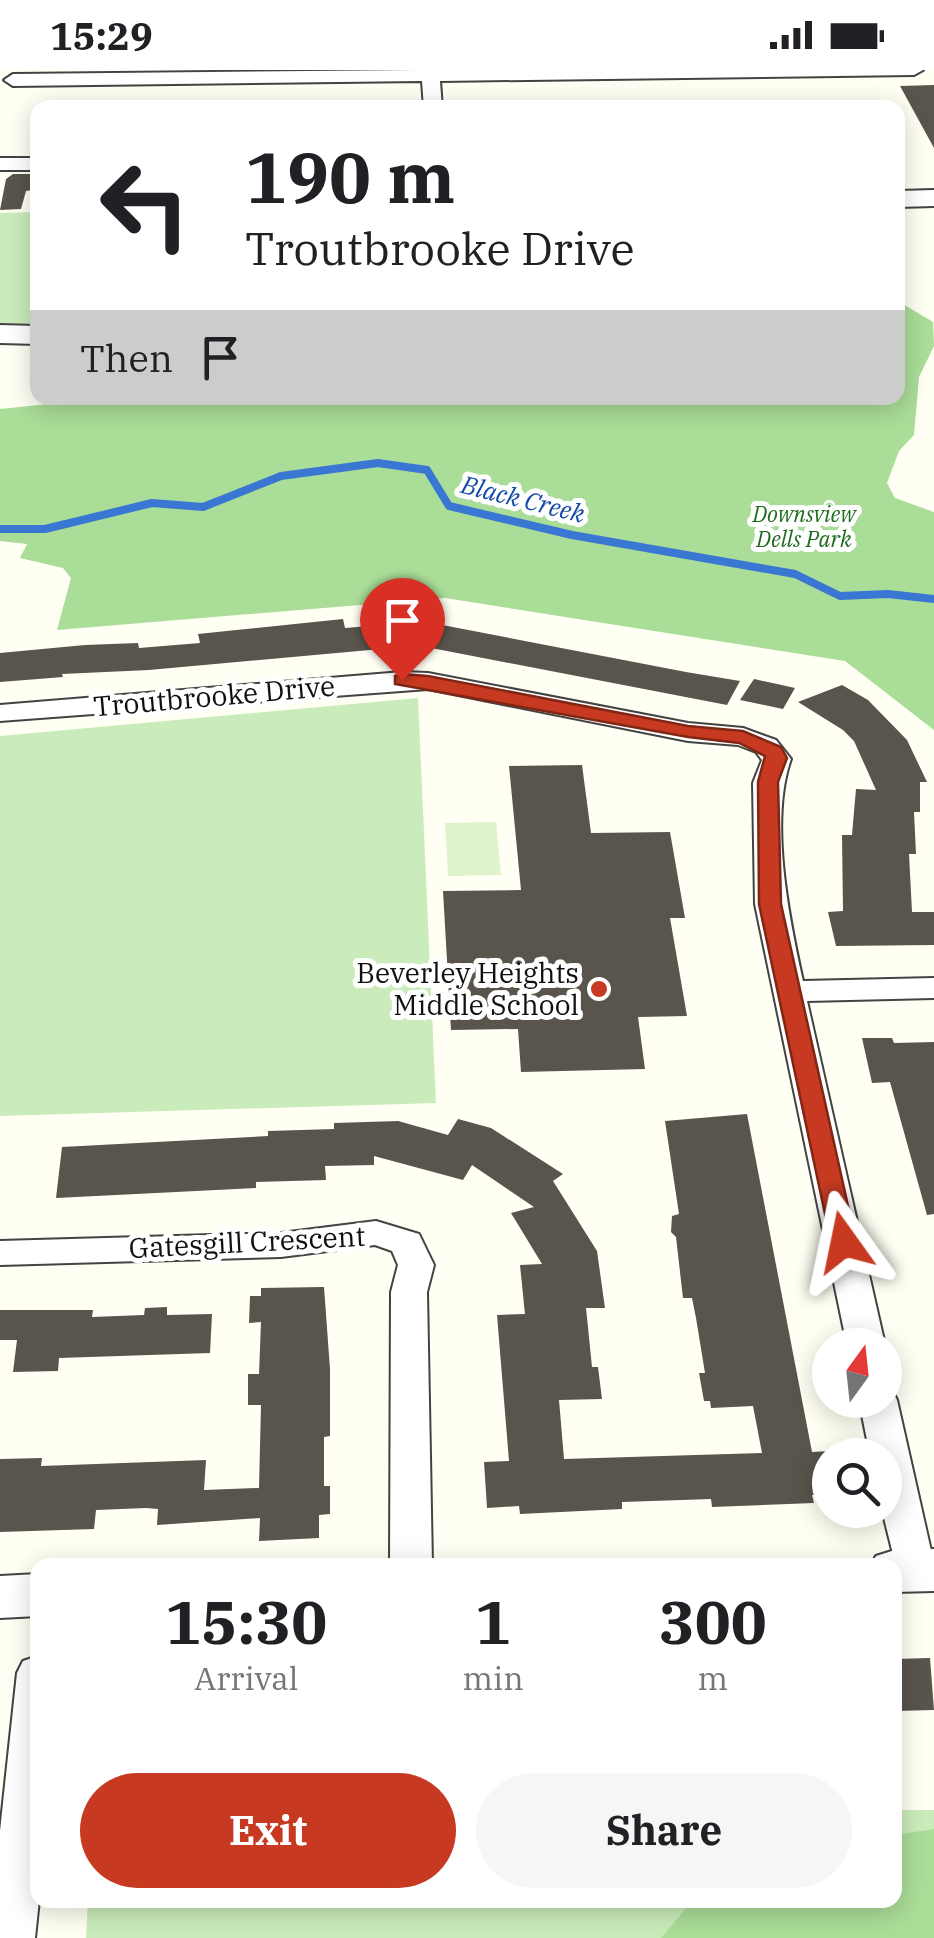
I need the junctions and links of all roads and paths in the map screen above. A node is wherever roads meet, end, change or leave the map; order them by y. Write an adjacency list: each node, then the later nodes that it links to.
1 (914, 70): 2 (street)
2 (746, 72): 3 (street)
3 (431, 77): 4 (street); 5 (street)
4 (13, 81)
5 (432, 100)
6 (0, 164): 7 (street)
7 (30, 164)
8 (934, 198): 9 (street)
9 (905, 199)
10 (0, 334): 11 (street)
11 (30, 335)
12 (0, 713): 14 (street, Troutbrooke Drive)
13 (934, 988): 14 (street)
14 (789, 992): 16 (street, Troutbrooke Drive)
15 (0, 1253): 18 (street, Gatesgill Crescent)
16 (862, 1328)
17 (882, 1418): 19 (street)
18 (411, 1558)
19 (915, 1571)
20 (30, 1595): 21 (street)
21 (0, 1597)
22 (30, 1755): 23 (street)
23 (12, 1938)

